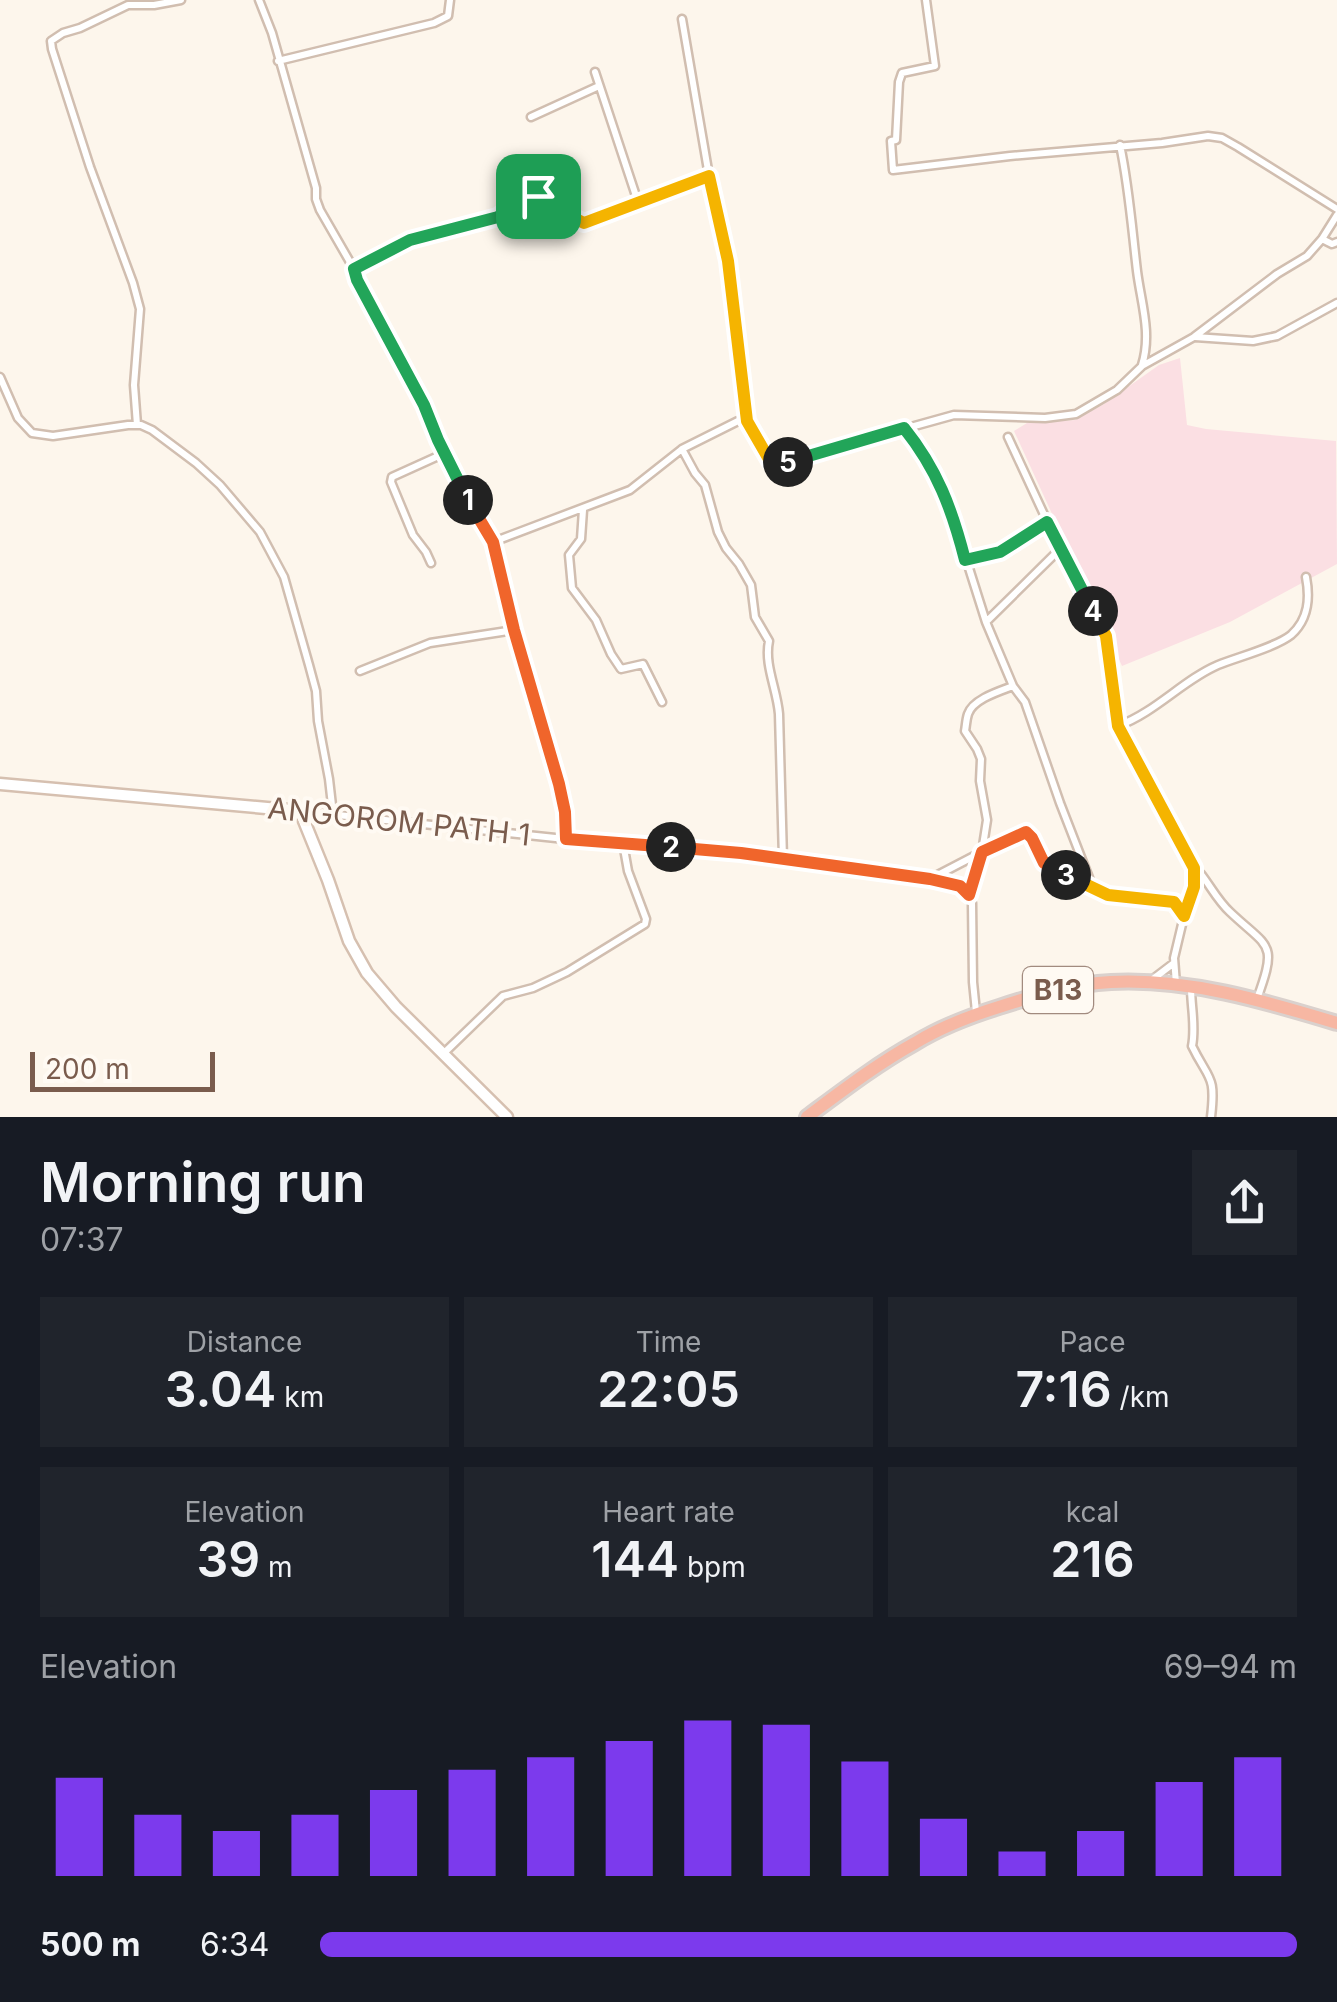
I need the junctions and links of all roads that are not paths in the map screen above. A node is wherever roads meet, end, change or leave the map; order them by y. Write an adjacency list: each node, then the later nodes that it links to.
1 (182, 0): 22 (street)
2 (259, 0): 6 (street)
3 (450, 0): 6 (street)
4 (926, 0): 10 (street)
5 (682, 19): 11 (street)
6 (278, 61): 16 (street)
7 (595, 72): 8 (street)
8 (599, 86): 9 (street); 12 (street)
9 (531, 116)
10 (1120, 145): 13 (street); 19 (street)
11 (709, 176): 12 (street); 21 (street)
12 (638, 202): 16 (street)
13 (1337, 212): 14 (street)
14 (1322, 239): 15 (street); 18 (street)
15 (1337, 242)
16 (354, 269): 26 (street)
17 (1337, 303): 18 (street)
18 (1194, 337): 19 (street)
19 (1142, 366): 23 (street)
20 (0, 377): 22 (street)
21 (747, 421): 23 (street); 25 (street)
22 (137, 425): 42 (street)
23 (904, 428): 31 (street)
24 (1008, 436): 28 (street)
25 (682, 449): 27 (street); 46 (street)
26 (445, 454): 29 (street); 32 (street)
27 (583, 510): 29 (street); 38 (street)
28 (1047, 522): 30 (street); 31 (street)
29 (493, 542): 35 (street)
30 (1061, 548): 34 (street); 39 (street)
31 (965, 560): 34 (street)
32 (431, 563)
33 (1306, 577): 39 (street)
34 (986, 622): 37 (street)
35 (514, 630): 36 (street); 43 (street)
36 (360, 671)
37 (1013, 686): 45 (street); 49 (street)
38 (662, 702)
39 (1118, 726): 51 (street)
40 (0, 784): 41 (street, ANGOROM PATH 1)
41 (300, 810): 42 (street, ANGOROM PATH 1); 59 (street)
42 (333, 814): 43 (street, ANGOROM PATH 1)
43 (566, 839): 44 (street, ANGOROM PATH 1)
44 (624, 843): 46 (street, ANGOROM PATH 1); 59 (street)
45 (982, 852): 48 (street); 49 (street); 50 (street)
46 (783, 859): 48 (street, ANGOROM PATH 1)
47 (1201, 874): 56 (street)
48 (930, 879): 50 (street, ANGOROM PATH 1)
49 (1093, 888): 51 (street)
50 (969, 895): 57 (street)
51 (1184, 916): 52 (street)
52 (1174, 963): 53 (street); 54 (street)
53 (1148, 982): 54 (highway, B13); 57 (highway, B13)
54 (1176, 985): 55 (highway, B13)
55 (1191, 987): 56 (highway, B13); 62 (street)
56 (1257, 1000): 58 (highway, B13)
57 (976, 1013): 61 (highway, B13)
58 (1337, 1023)
59 (443, 1054): 60 (street)
60 (507, 1117)
61 (808, 1117)
62 (1212, 1117)

